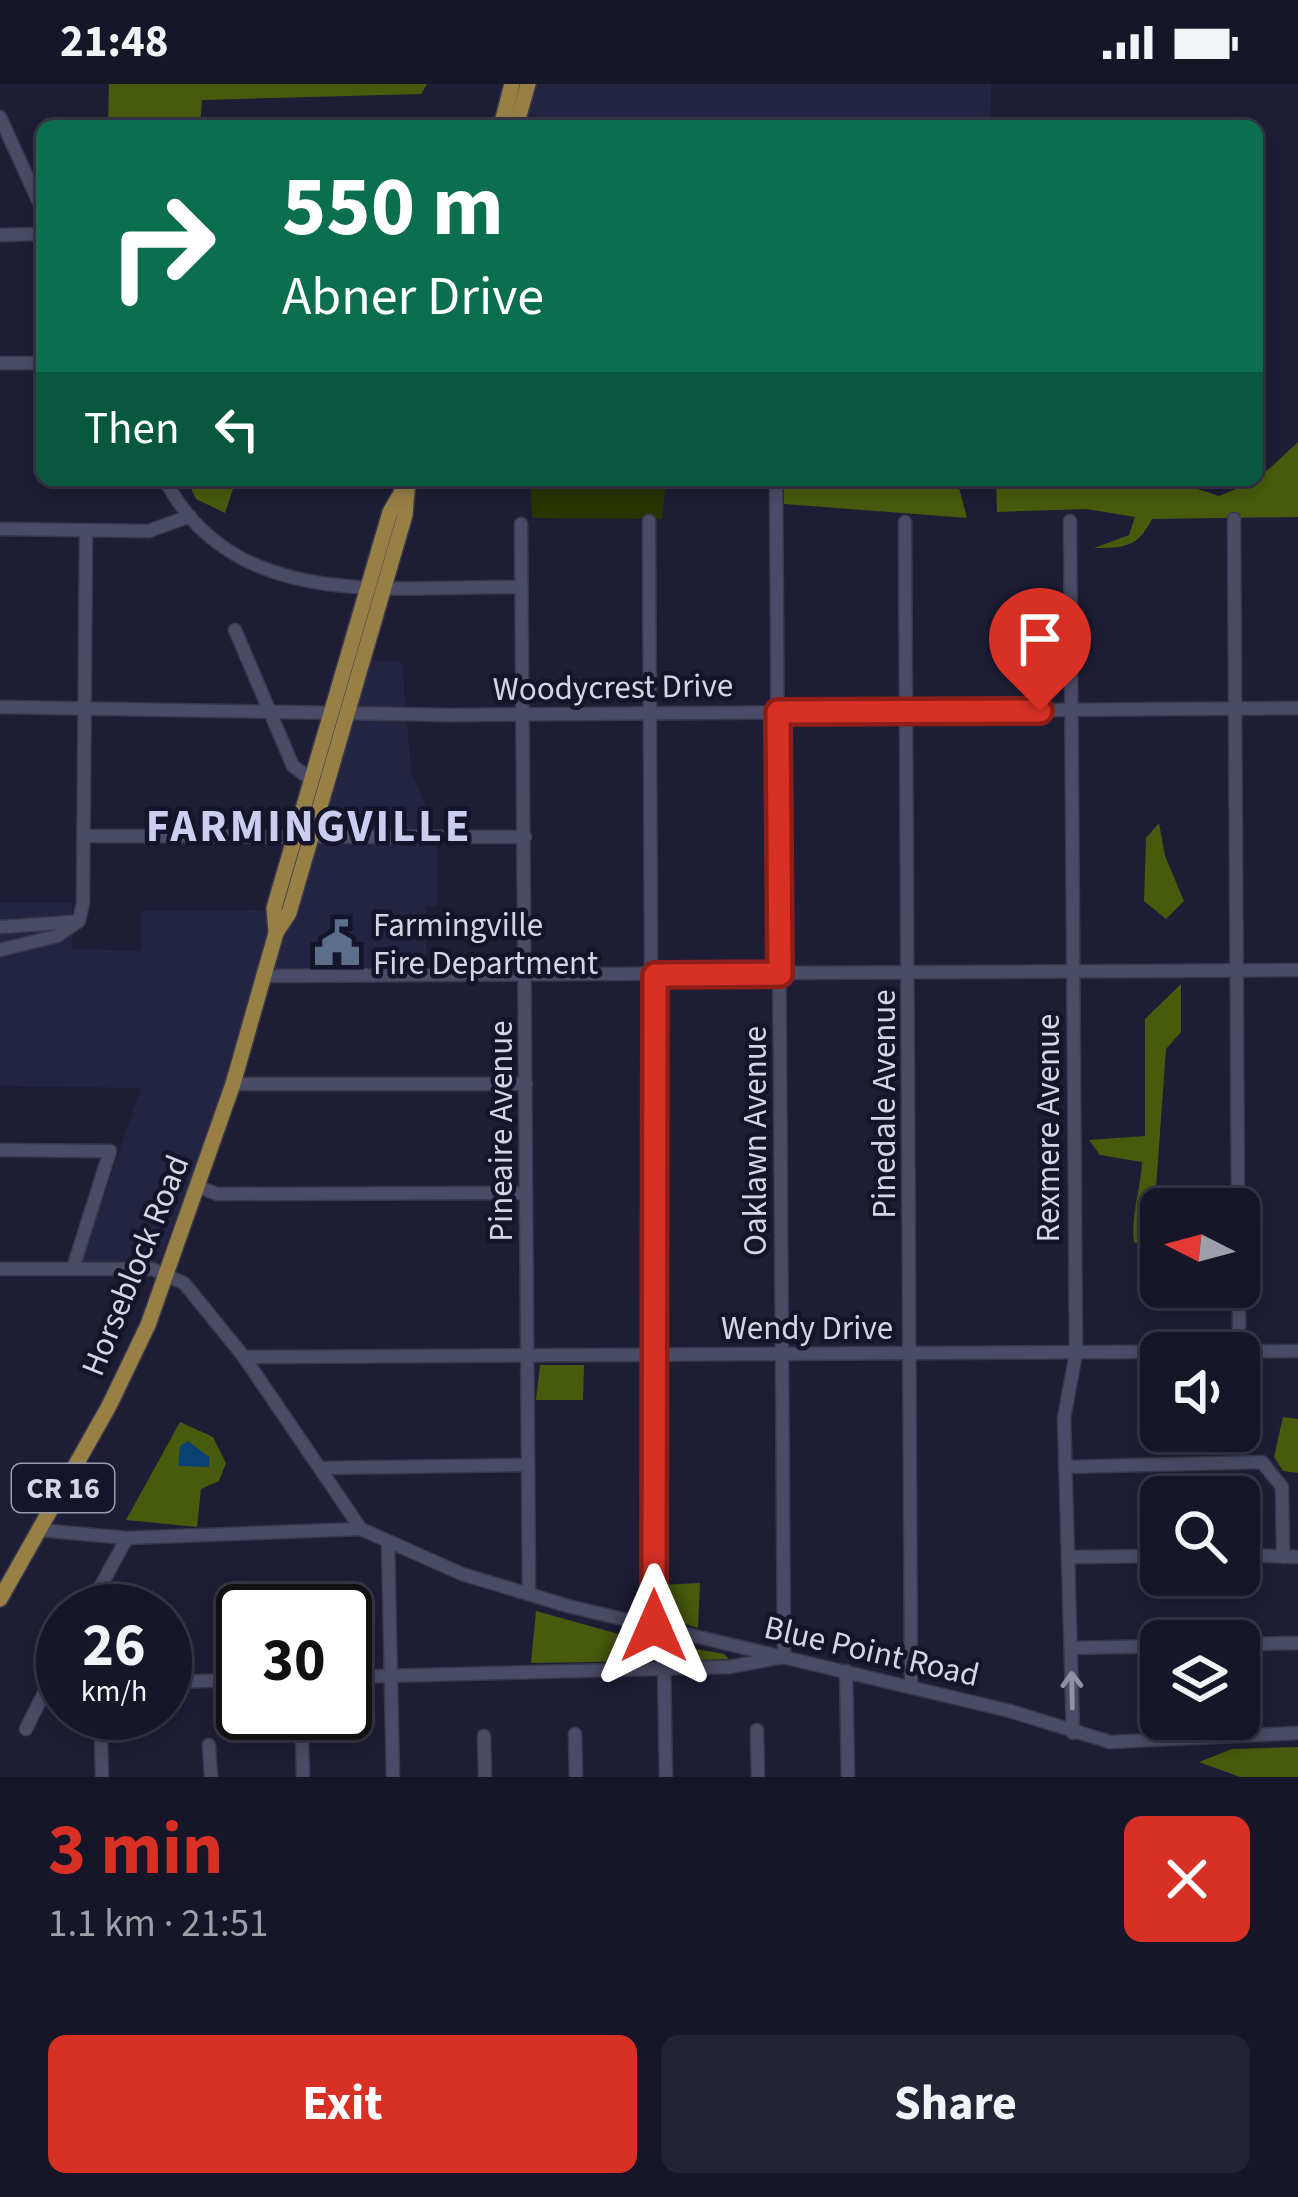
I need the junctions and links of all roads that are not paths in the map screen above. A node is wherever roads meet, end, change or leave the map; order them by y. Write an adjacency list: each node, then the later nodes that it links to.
1 (512, 84): 4 (main road)
2 (528, 84): 5 (main road)
3 (0, 117): 6 (street)
4 (503, 120)
5 (518, 120)
6 (36, 195)
7 (36, 234): 8 (street)
8 (0, 235)
9 (0, 363): 10 (street)
10 (36, 363)
11 (169, 486): 14 (street)
12 (405, 486): 22 (main road, Horseblock Road / CR 16)
13 (776, 486): 33 (street, Oaklawn Avenue)
14 (190, 517): 21 (street); 22 (street)
15 (1234, 519): 29 (street)
16 (649, 521): 30 (street)
17 (1070, 521): 32 (street, Rexmere Avenue)
18 (905, 522): 31 (street, Pinedale Avenue)
19 (521, 524): 23 (street, Pineaire Avenue)
20 (0, 530): 21 (street)
21 (86, 532): 27 (street)
22 (375, 586): 23 (street); 34 (main road, Horseblock Road / CR 16)
23 (522, 587): 35 (street, Pineaire Avenue)
24 (235, 630): 28 (street)
25 (0, 707): 27 (street, Woodycrest Drive)
26 (1298, 708): 29 (street, Woodycrest Drive)
27 (85, 709): 28 (street, Woodycrest Drive); 37 (street)
28 (269, 709): 34 (street, Woodycrest Drive); 36 (street)
29 (1236, 709): 32 (street, Woodycrest Drive); 43 (street)
30 (650, 711): 33 (street, Woodycrest Drive); 35 (street, Woodycrest Drive); 49 (street)
31 (907, 711): 32 (street, Woodycrest Drive); 33 (street, Woodycrest Drive); 45 (street, Pinedale Avenue)
32 (1072, 711): 46 (street, Rexmere Avenue)
33 (778, 712): 47 (street, Oaklawn Avenue)
34 (337, 714): 35 (street, Woodycrest Drive); 36 (main road, Horseblock Road / CR 16); 39 (main road, Horseblock Road / CR 16)
35 (524, 714): 38 (street, Pineaire Avenue)
36 (310, 779): 39 (main road, Horseblock Road / CR 16)
37 (84, 836): 39 (street); 40 (street)
38 (525, 837): 39 (street); 48 (street, Pineaire Avenue)
39 (301, 840): 50 (main road, Horseblock Road / CR 16)
40 (79, 921): 41 (street); 42 (street)
41 (0, 927)
42 (0, 950)
43 (1238, 970): 44 (street); 46 (street); 55 (street)
44 (1298, 970)
45 (910, 972): 46 (street); 47 (street); 63 (street, Pinedale Avenue)
46 (1073, 973): 64 (street, Rexmere Avenue)
47 (780, 974): 49 (street); 62 (street, Oaklawn Avenue)
48 (526, 975): 49 (street); 50 (street); 52 (street, Pineaire Avenue)
49 (655, 975): 67 (street)
50 (265, 976): 51 (main road, Horseblock Road / CR 16)
51 (233, 1084): 52 (street); 54 (main road, Horseblock Road / CR 16)
52 (526, 1084): 56 (street, Pineaire Avenue)
53 (0, 1150): 58 (street)
54 (199, 1187): 56 (street); 59 (main road, Horseblock Road / CR 16)
55 (1238, 1188)
56 (526, 1193): 66 (street, Pineaire Avenue)
57 (0, 1268): 58 (street)
58 (73, 1268): 59 (street)
59 (168, 1275): 68 (street, Blue Point Road); 73 (main road, Horseblock Road / CR 16)
60 (1260, 1352): 61 (street, Wendy Drive)
61 (1298, 1352)
62 (782, 1353): 63 (street, Wendy Drive); 67 (street, Wendy Drive); 89 (street, Oaklawn Avenue)
63 (910, 1353): 64 (street, Wendy Drive); 94 (street, Pinedale Avenue)
64 (1076, 1353): 65 (street, Wendy Drive); 70 (street, Rexmere Avenue)
65 (1140, 1353)
66 (529, 1354): 67 (street, Wendy Drive); 68 (street, Wendy Drive); 69 (street, Pineaire Avenue)
67 (655, 1355): 84 (street)
68 (244, 1358): 71 (street, Blue Point Road)
69 (528, 1465): 71 (street); 82 (street, Pineaire Avenue)
70 (1066, 1467): 78 (street, Rexmere Avenue); 79 (street)
71 (320, 1468): 72 (street, Blue Point Road)
72 (361, 1529): 74 (street); 75 (street, Blue Point Road)
73 (39, 1530): 74 (street); 83 (main road, Horseblock Road / CR 16)
74 (128, 1538): 81 (street)
75 (388, 1544): 82 (street, Blue Point Road); 93 (street)
76 (1140, 1556): 78 (street)
77 (1260, 1556): 79 (street)
78 (1070, 1557): 88 (street, Rexmere Avenue)
79 (1283, 1557): 80 (street)
80 (1298, 1557)
81 (102, 1584)
82 (529, 1593): 84 (street, Blue Point Road)
83 (0, 1599)
84 (654, 1626): 89 (street, Blue Point Road); 90 (street)
85 (1298, 1643): 86 (street)
86 (1260, 1644)
87 (1140, 1646): 88 (street)
88 (1071, 1648): 98 (street, Rexmere Avenue, one-way to 88)
89 (784, 1657): 90 (street); 91 (street, Blue Point Road)
90 (664, 1666): 93 (street); 111 (street)
91 (845, 1671): 94 (street, Blue Point Road); 113 (street)
92 (372, 1676): 93 (street)
93 (390, 1676): 108 (street)
94 (911, 1686): 98 (street, Blue Point Road)
95 (36, 1708): 96 (street)
96 (26, 1729)
97 (757, 1730): 112 (street)
98 (1073, 1733): 99 (street, Blue Point Road)
99 (1298, 1733)
100 (575, 1734): 110 (street)
101 (484, 1736): 109 (street)
102 (302, 1741): 107 (street)
103 (101, 1743): 105 (street)
104 (209, 1744): 106 (street)
105 (102, 1777)
106 (211, 1777)
107 (303, 1777)
108 (393, 1777)
109 (484, 1777)
110 (576, 1777)
111 (666, 1777)
112 (758, 1777)
113 (848, 1777)

